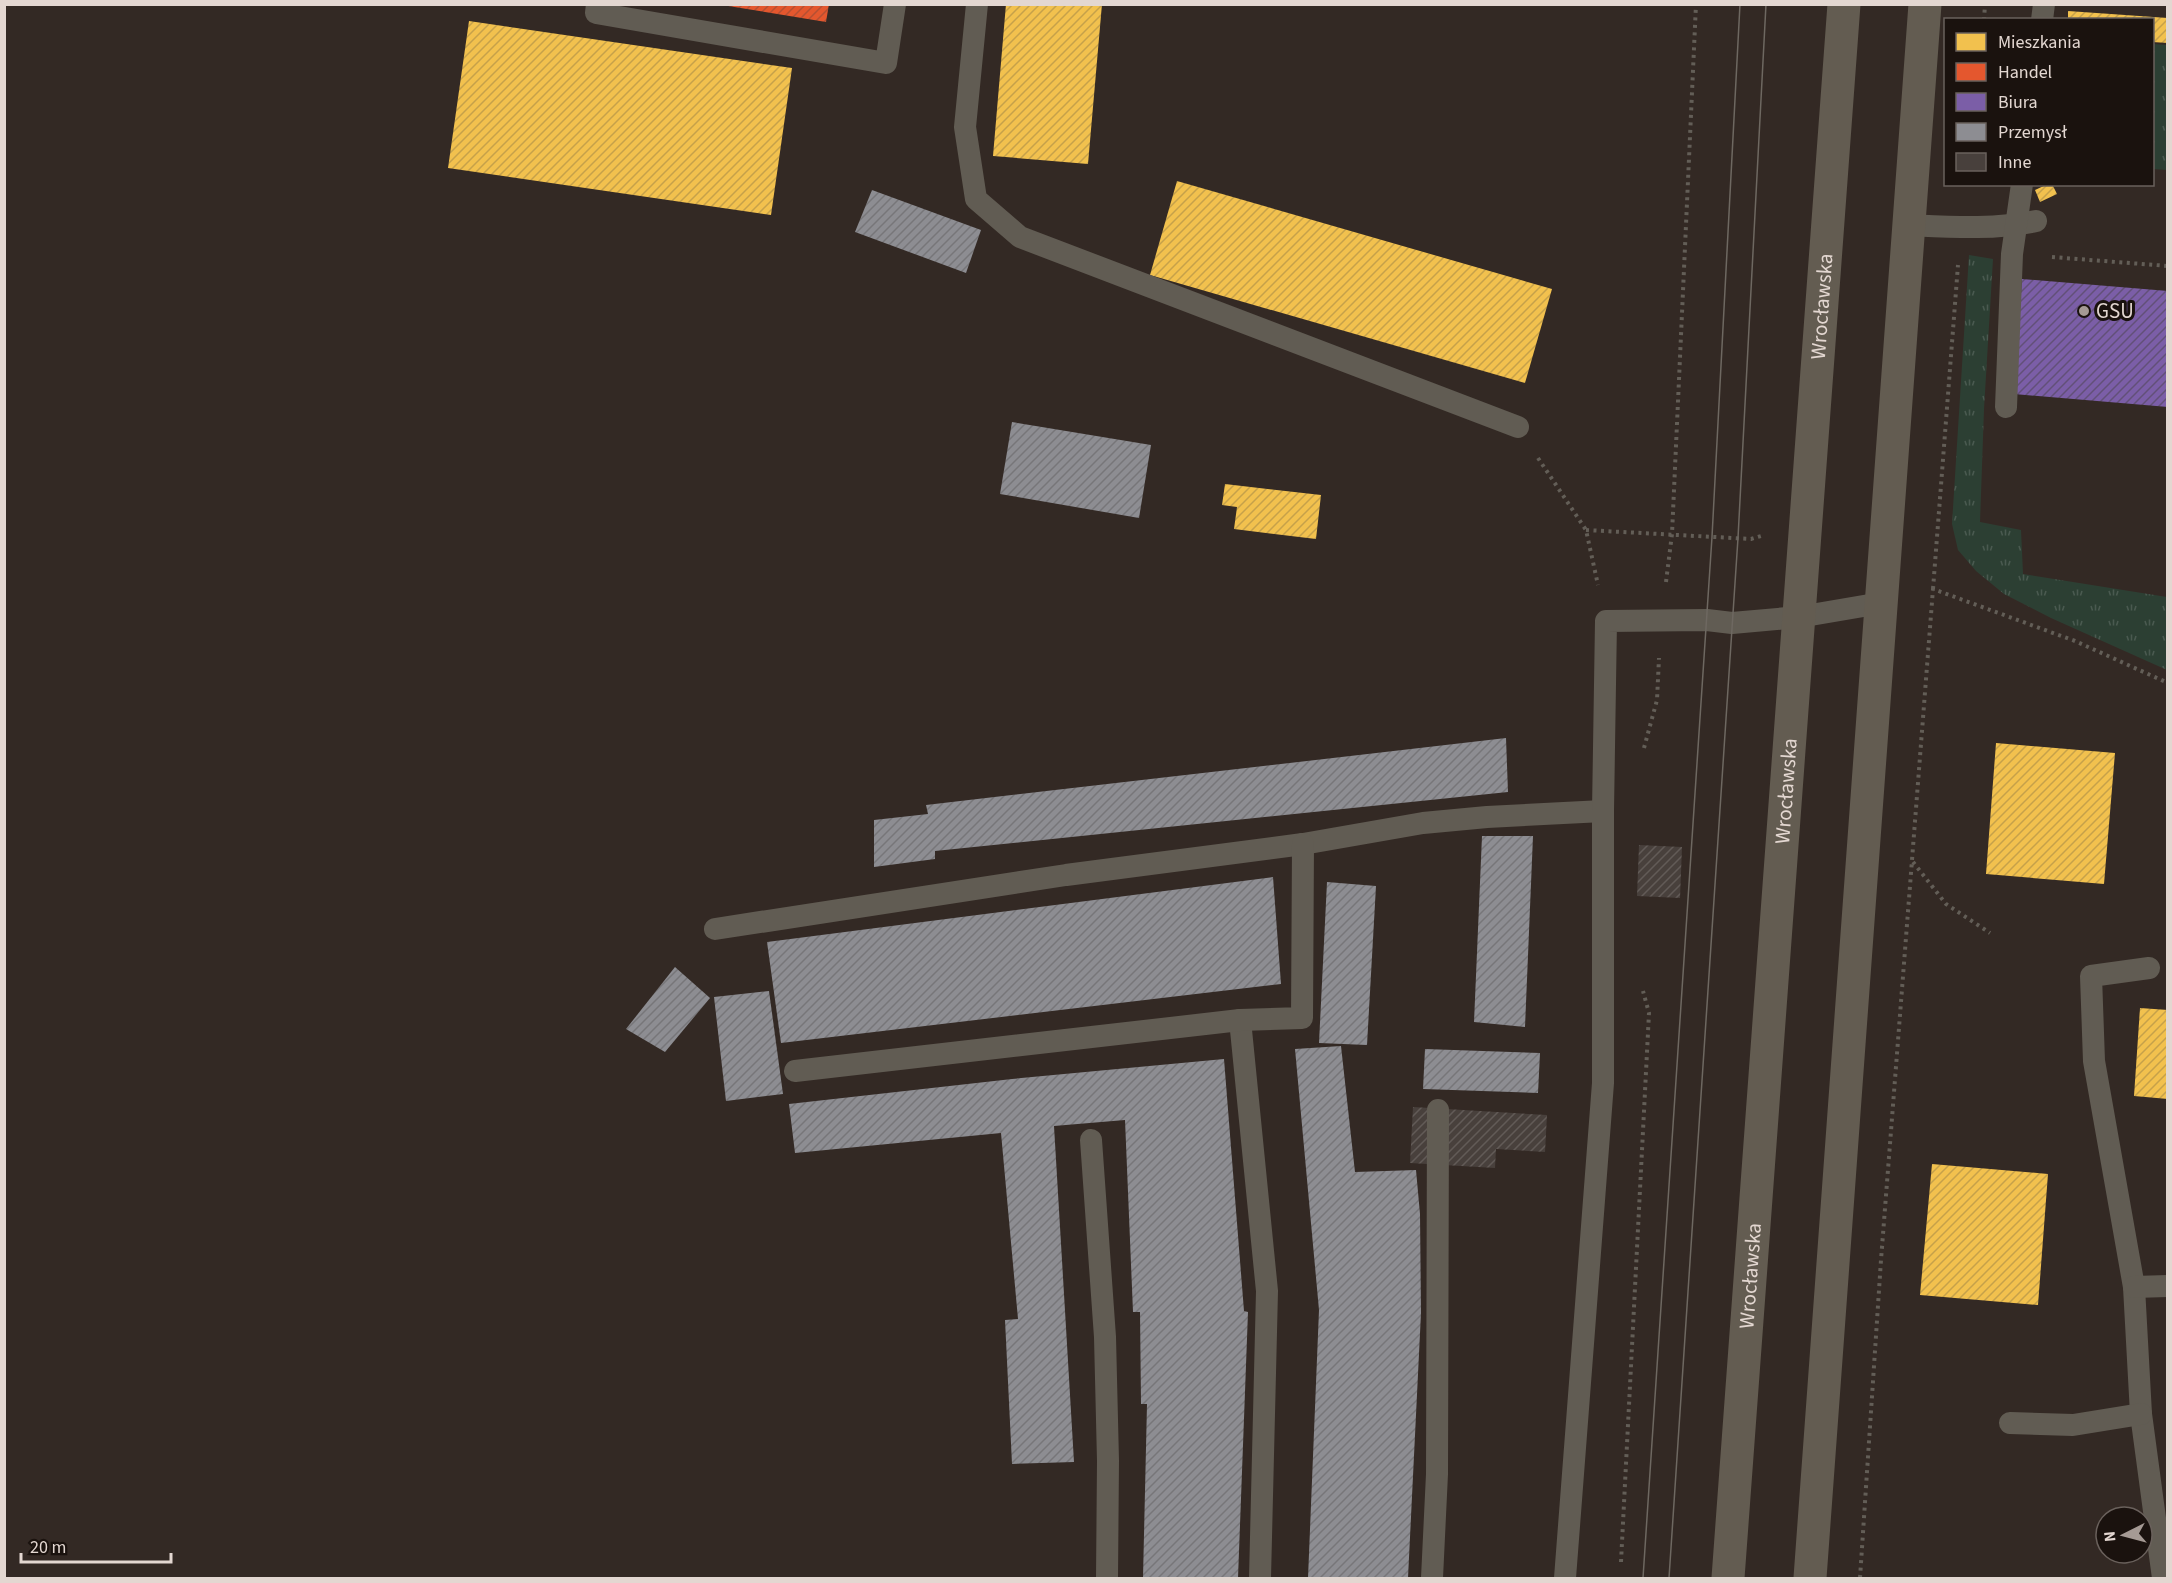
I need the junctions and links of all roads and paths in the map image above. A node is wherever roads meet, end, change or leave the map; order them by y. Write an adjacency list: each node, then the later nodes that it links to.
1 (597, 4): 2 (lane)
2 (895, 4)
3 (977, 4): 11 (lane)
4 (1696, 4): 14 (path)
5 (1844, 4): 16 (main road, Wrocławska)
6 (1925, 4): 9 (main road)
7 (2022, 186): 8 (lane)
8 (2026, 223): 9 (lane); 10 (lane)
9 (1908, 225): 15 (main road)
10 (2006, 407)
11 (1518, 427): 13 (path)
12 (1764, 528): 14 (path)
13 (1586, 530): 14 (path); 17 (path)
14 (1672, 534): 18 (path)
15 (1881, 603): 16 (lane); 42 (main road)
16 (1799, 616): 18 (lane); 41 (main road, Wrocławska)
17 (1606, 621): 18 (lane); 21 (lane)
18 (1661, 621): 20 (path)
19 (2168, 683): 23 (path)
20 (1643, 754)
21 (1603, 811): 22 (lane); 40 (lane)
22 (1303, 844): 24 (lane); 28 (lane)
23 (1912, 861): 25 (path); 43 (path)
24 (715, 929)
25 (1990, 933)
26 (2149, 968): 33 (lane)
27 (1641, 981): 36 (path)
28 (1240, 1020): 29 (lane); 38 (lane)
29 (795, 1071)
30 (1438, 1110): 39 (lane)
31 (1091, 1140): 37 (lane)
32 (2168, 1286): 33 (lane)
33 (2134, 1287): 34 (lane)
34 (2141, 1414): 35 (lane); 44 (lane)
35 (2010, 1423)
36 (1621, 1562)
37 (1107, 1578)
38 (1260, 1578)
39 (1432, 1578)
40 (1565, 1578)
41 (1728, 1578)
42 (1810, 1578)
43 (1860, 1578)
44 (2163, 1578)

